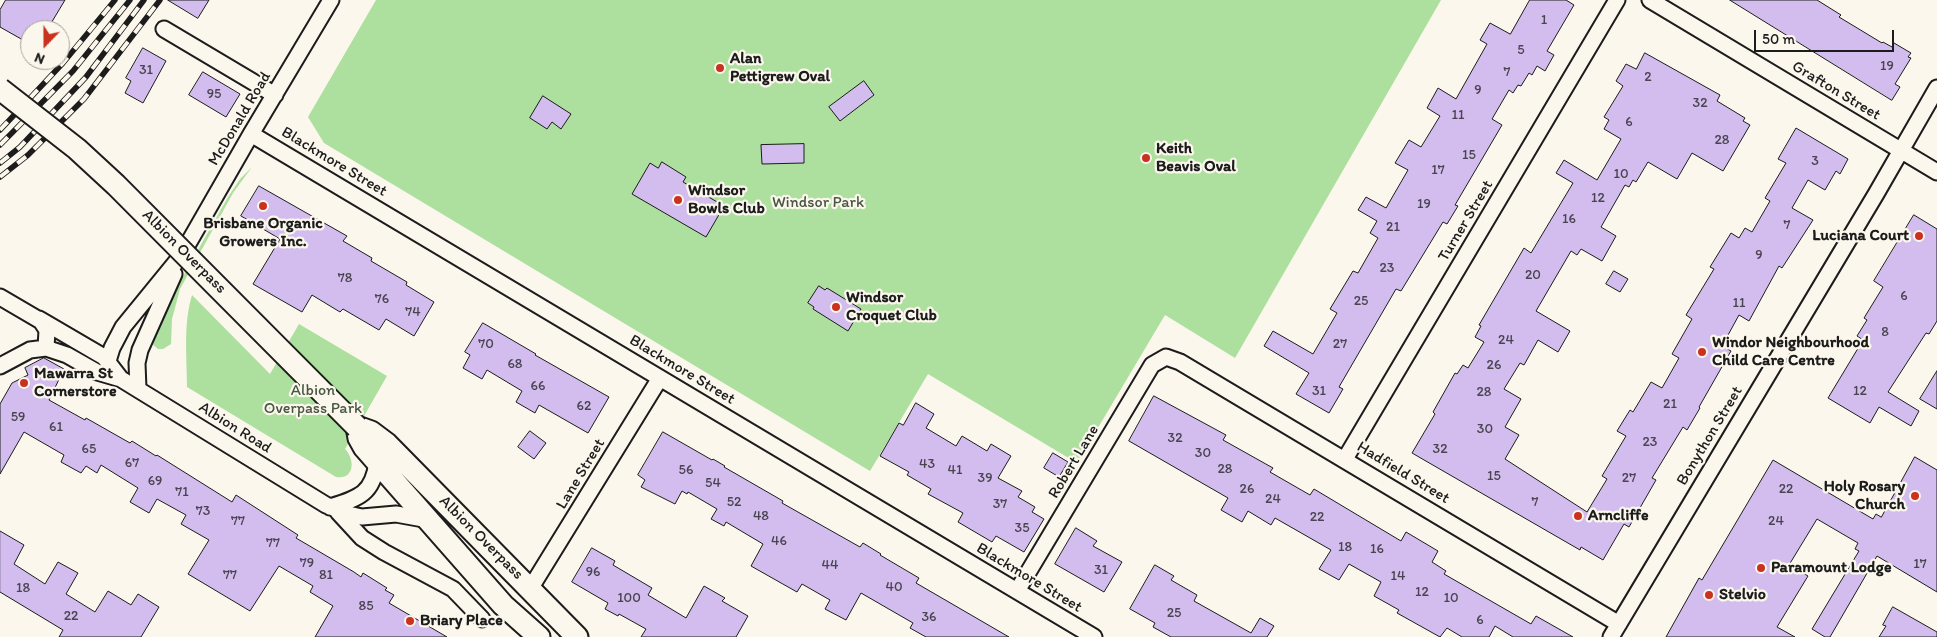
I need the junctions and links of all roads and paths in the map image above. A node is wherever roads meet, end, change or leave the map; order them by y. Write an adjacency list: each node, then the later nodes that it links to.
1 (330, 0): 7 (street, McDonald Road)
2 (1618, 0): 22 (street, Turner Street)
3 (1650, 0): 9 (street, Grafton Street)
4 (164, 29): 7 (street)
5 (1937, 88): 9 (street)
6 (0, 89): 21 (main road, Albion Overpass, bridge)
7 (275, 95): 8 (street, McDonald Road)
8 (251, 134): 11 (street, McDonald Road); 19 (street, Blackmore Street)
9 (1901, 150): 10 (street, Grafton Street); 29 (street, Bonython Street)
10 (1937, 172)
11 (181, 256): 16 (street, McDonald Road); 20 (street, McDonald Road)
12 (0, 297): 13 (street, Albion Road)
13 (39, 319): 14 (street); 16 (street, Albion Road)
14 (46, 348): 17 (street); 18 (street, Albion Road)
15 (1166, 358): 22 (street, Hadfield Street); 27 (street, Robert Lane)
16 (108, 361): 18 (street, Albion Road)
17 (0, 366)
18 (121, 378): 20 (street, Albion Road)
19 (660, 378): 26 (street, Lane Street); 27 (street, Blackmore Street)
20 (138, 389): 24 (street, Albion Road)
21 (357, 427): 23 (main road, Albion Overpass); 26 (main road, Albion Overpass)
22 (1345, 459): 29 (street, Hadfield Street)
23 (377, 462): 24 (street); 25 (main road, Albion Overpass)
24 (330, 507): 25 (street, Albion Road); 28 (street, Albion Road)
25 (429, 520): 30 (main road, Albion Overpass)
26 (530, 589): 31 (main road, Albion Overpass)
27 (1017, 591): 32 (street, Blackmore Street)
28 (482, 619)
29 (1615, 630)
30 (539, 637)
31 (577, 637)
32 (1094, 637)

